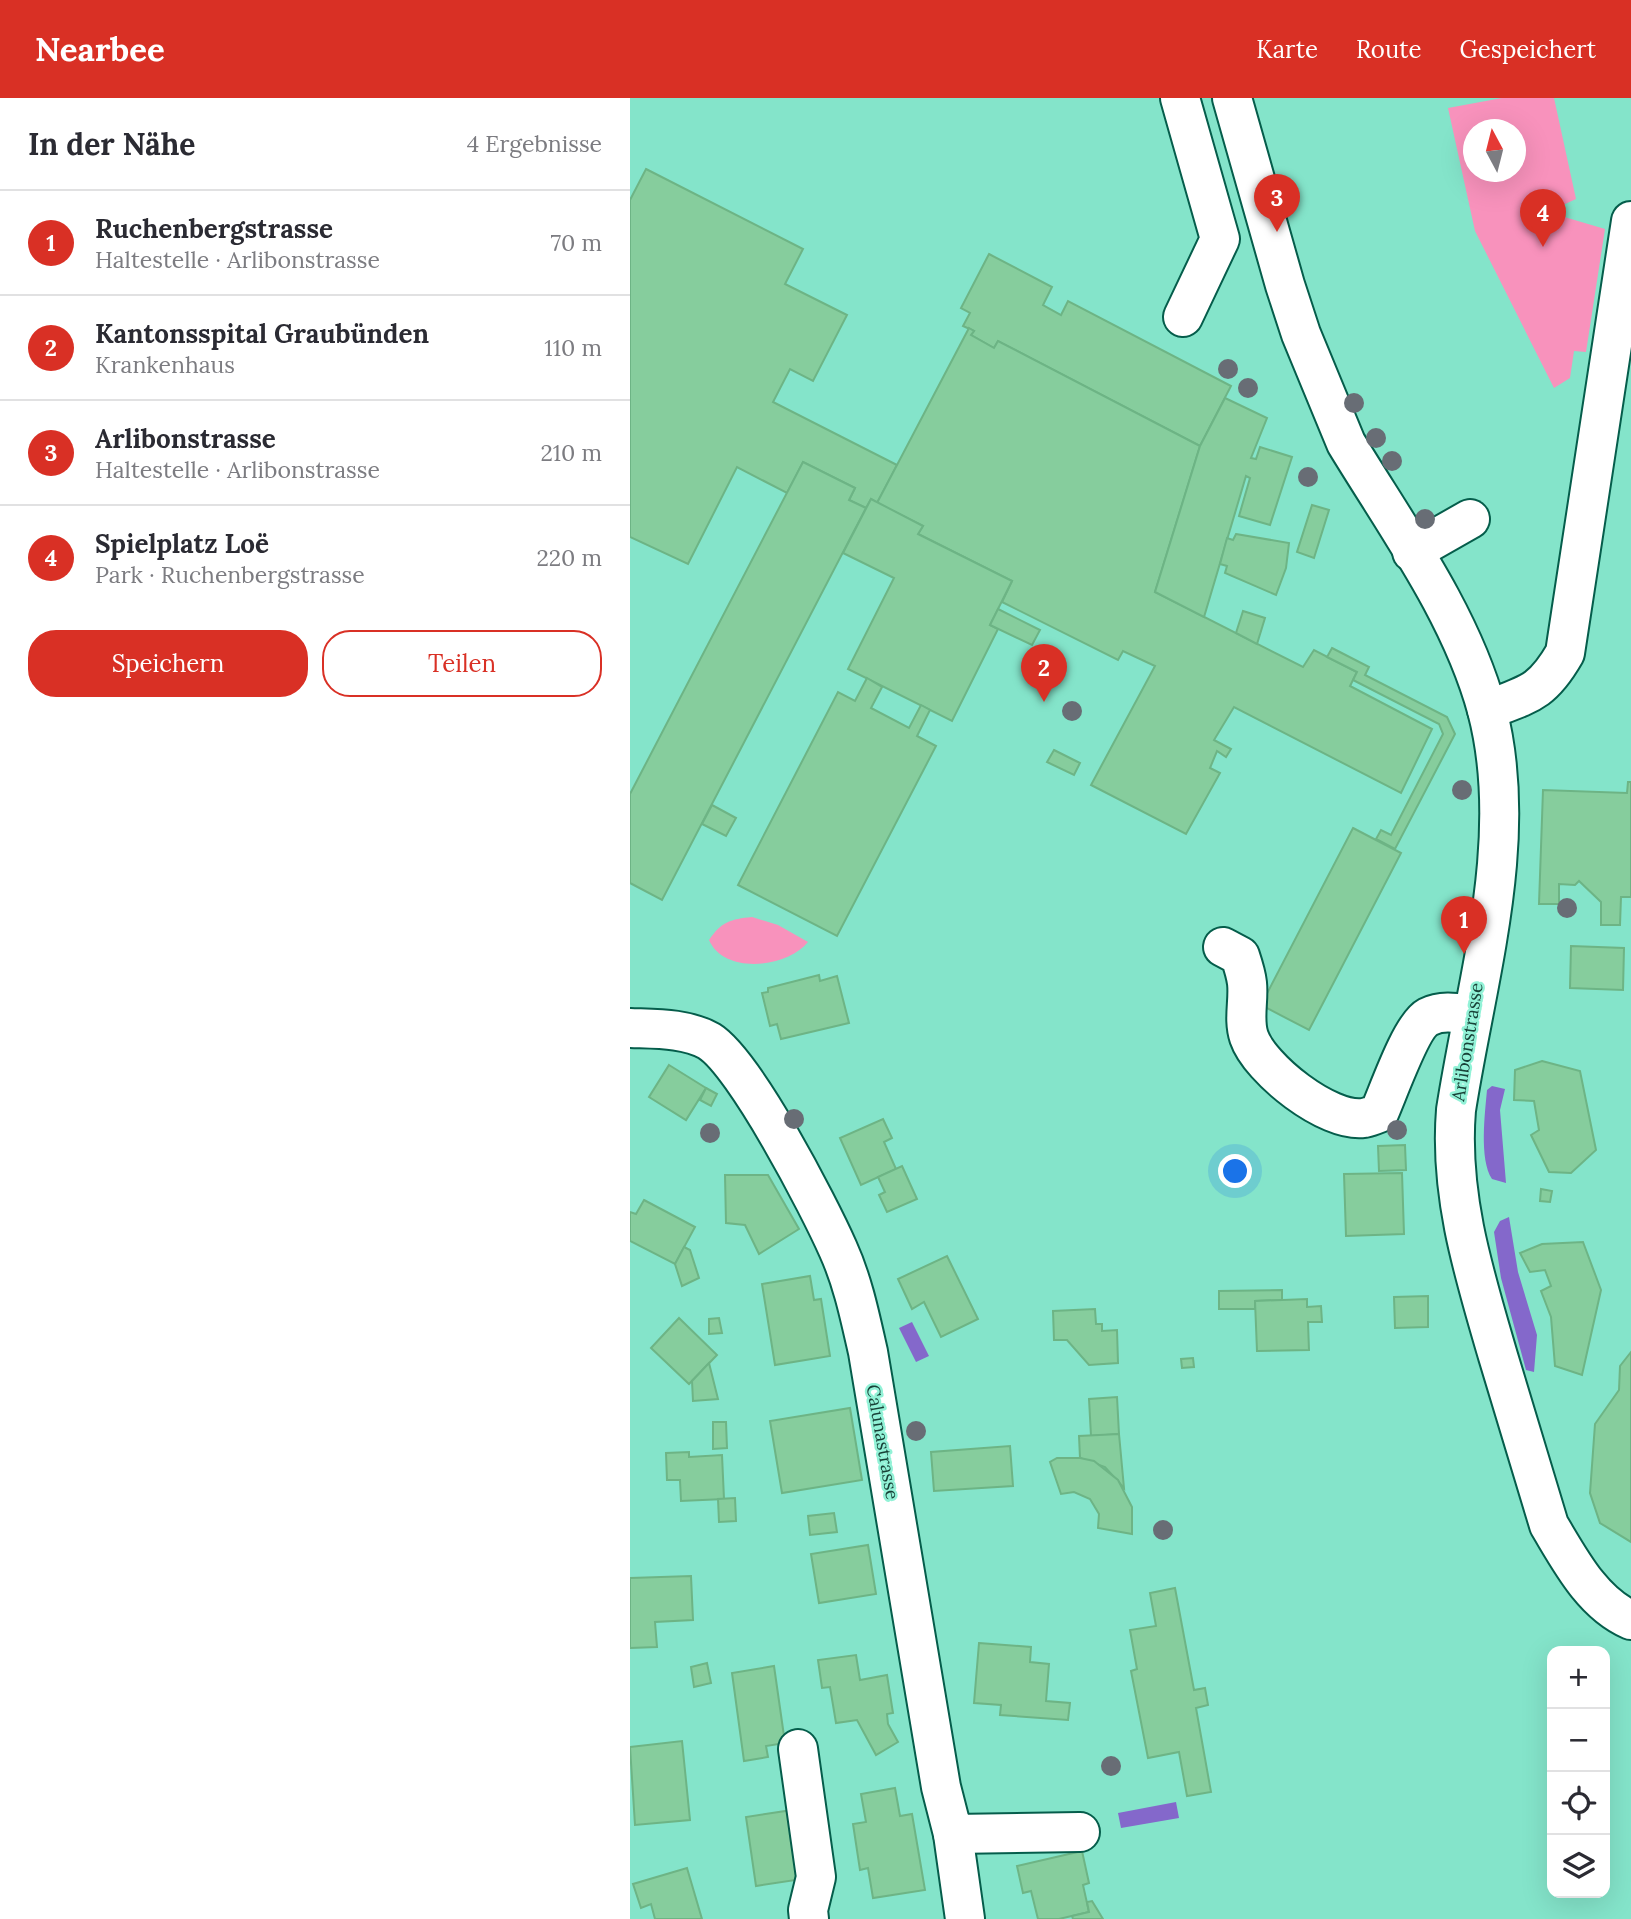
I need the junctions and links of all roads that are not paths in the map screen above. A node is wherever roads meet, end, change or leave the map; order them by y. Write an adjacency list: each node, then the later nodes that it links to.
1 (1180, 98): 4 (street)
2 (1232, 98): 7 (street, Arlibonstrasse)
3 (1631, 221): 5 (street)
4 (1184, 317)
5 (1622, 337): 8 (street)
6 (1470, 519): 7 (street)
7 (1396, 541): 8 (street, Arlibonstrasse)
8 (1487, 710): 10 (street, Arlibonstrasse)
9 (1223, 947): 10 (street)
10 (1471, 1015): 12 (street, Arlibonstrasse)
11 (630, 1028): 15 (street, Calunastrasse)
12 (1631, 1620)
13 (798, 1749): 16 (street)
14 (1080, 1832): 15 (street)
15 (953, 1834): 17 (street, Calunastrasse)
16 (809, 1919)
17 (965, 1919)

